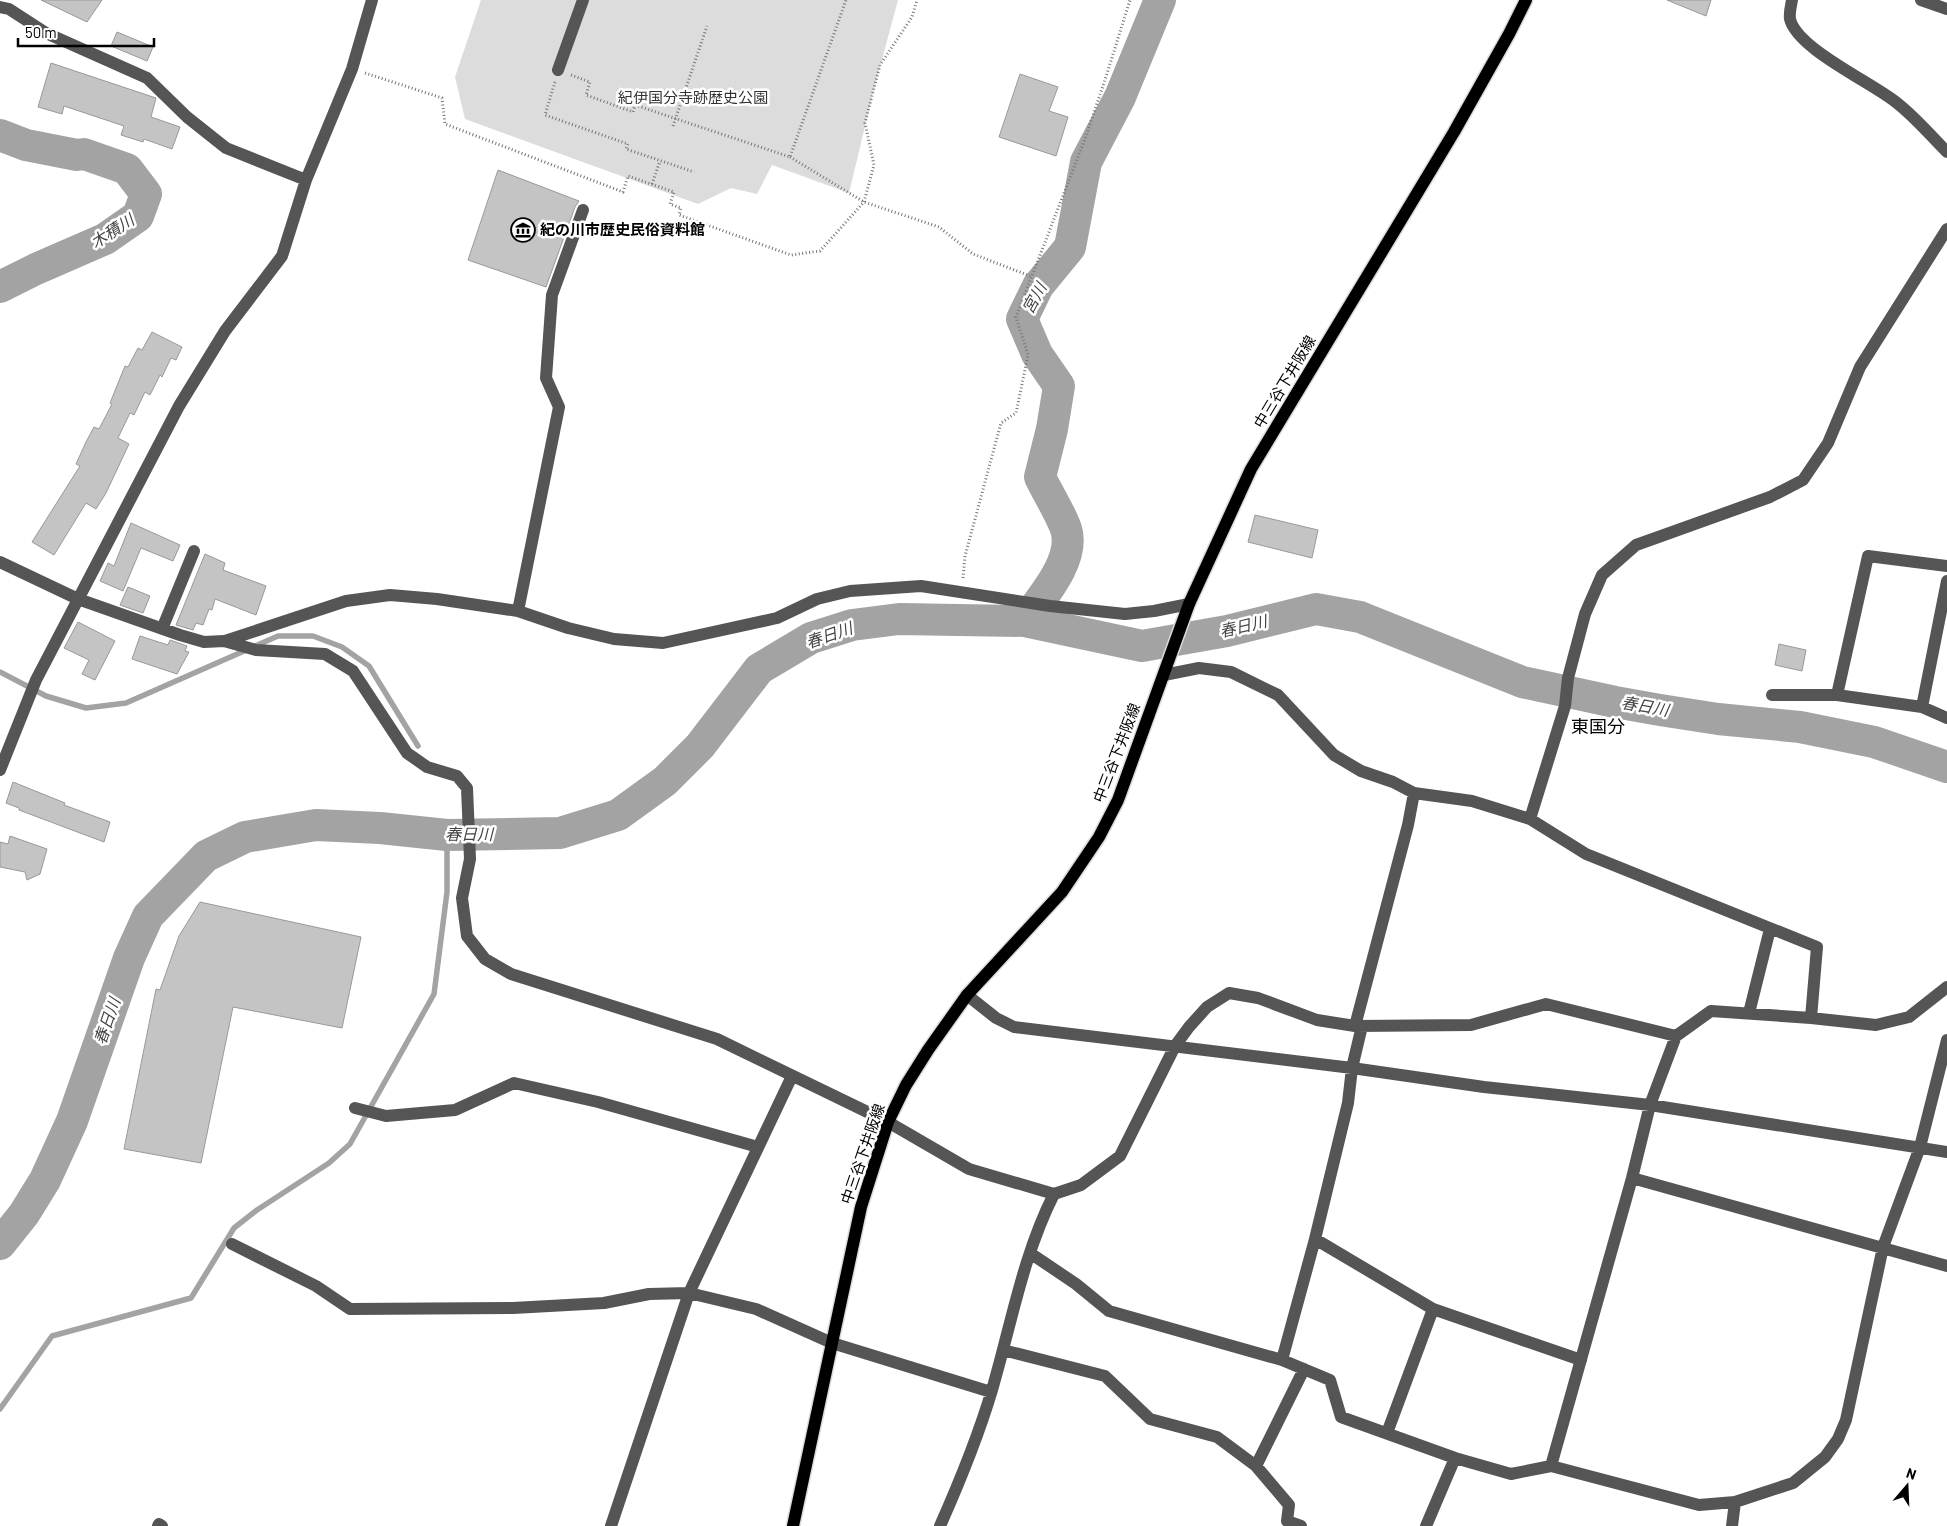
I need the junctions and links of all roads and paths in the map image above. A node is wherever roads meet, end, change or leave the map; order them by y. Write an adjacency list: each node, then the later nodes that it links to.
1 (372, 0): 12 (street)
2 (583, 0): 13 (street)
3 (846, 0): 17 (path)
4 (917, 0): 22 (path)
5 (1130, 0): 25 (path)
6 (1526, 0): 32 (main road, 中三谷下井阪線)
7 (1792, 0): 16 (street)
8 (1921, 0): 10 (street)
9 (0, 7): 20 (street)
10 (1947, 9)
11 (707, 26): 14 (path)
12 (352, 69): 20 (street); 21 (path)
13 (558, 70): 14 (path); 18 (path)
14 (676, 119): 15 (path); 17 (path)
15 (673, 126)
16 (1947, 152)
17 (790, 157): 22 (path)
18 (660, 161): 19 (path); 21 (path)
19 (694, 172)
20 (306, 180): 31 (street)
21 (652, 184): 22 (path)
22 (864, 202): 25 (path)
23 (583, 210): 33 (street)
24 (1947, 228): 43 (street)
25 (1030, 276): 30 (path)
26 (194, 551): 34 (street)
27 (0, 562): 31 (street)
28 (1947, 566): 38 (street)
29 (1947, 581): 39 (street)
30 (962, 592): 32 (street); 33 (street)
31 (78, 599): 34 (street); 41 (street)
32 (1189, 604): 36 (main road, 中三谷下井阪線)
33 (518, 611): 35 (street)
34 (162, 629): 35 (street)
35 (224, 641): 54 (street)
36 (1165, 672): 42 (street); 46 (main road, 中三谷下井阪線)
37 (1772, 695): 38 (street)
38 (1837, 695): 39 (street)
39 (1922, 707): 40 (street)
40 (1947, 718)
41 (0, 770)
42 (1414, 793): 43 (street); 49 (street)
43 (1530, 818): 44 (street)
44 (1770, 929): 47 (street); 48 (street)
45 (1947, 987): 48 (street)
46 (967, 995): 52 (street); 57 (main road, 中三谷下井阪線)
47 (1749, 1014): 48 (street); 50 (street)
48 (1811, 1018)
49 (1358, 1026): 50 (street); 52 (street); 53 (street)
50 (1676, 1036): 55 (street)
51 (1947, 1040): 59 (street)
52 (1176, 1046): 53 (street); 62 (street)
53 (1352, 1068): 55 (street); 63 (street)
54 (792, 1076): 57 (street); 58 (street)
55 (1650, 1105): 59 (street); 61 (street)
56 (354, 1108): 58 (street)
57 (888, 1122): 62 (street); 70 (main road, 中三谷下井阪線)
58 (758, 1147): 68 (street)
59 (1920, 1147): 60 (street); 65 (street)
60 (1947, 1152)
61 (1632, 1178): 65 (street); 73 (street)
62 (1054, 1194): 66 (street)
63 (1315, 1239): 69 (street); 72 (street)
64 (232, 1244): 68 (street)
65 (1883, 1247): 67 (street); 80 (street)
66 (1030, 1252): 71 (street); 72 (street)
67 (1947, 1266)
68 (689, 1293): 70 (street); 81 (street)
69 (1433, 1309): 73 (street); 76 (street)
70 (832, 1343): 75 (street); 82 (main road, 中三谷下井阪線)
71 (1003, 1350): 75 (street); 78 (street)
72 (1282, 1360): 74 (street)
73 (1580, 1360): 79 (street)
74 (1304, 1369): 76 (street); 78 (street)
75 (991, 1392): 83 (street)
76 (1387, 1433): 77 (street)
77 (1455, 1458): 79 (street); 85 (street)
78 (1256, 1466): 84 (street)
79 (1550, 1466): 80 (street)
80 (1735, 1502): 86 (street)
81 (611, 1526)
82 (793, 1526)
83 (940, 1526)
84 (1301, 1526)
85 (1426, 1526)
86 (1732, 1526)

